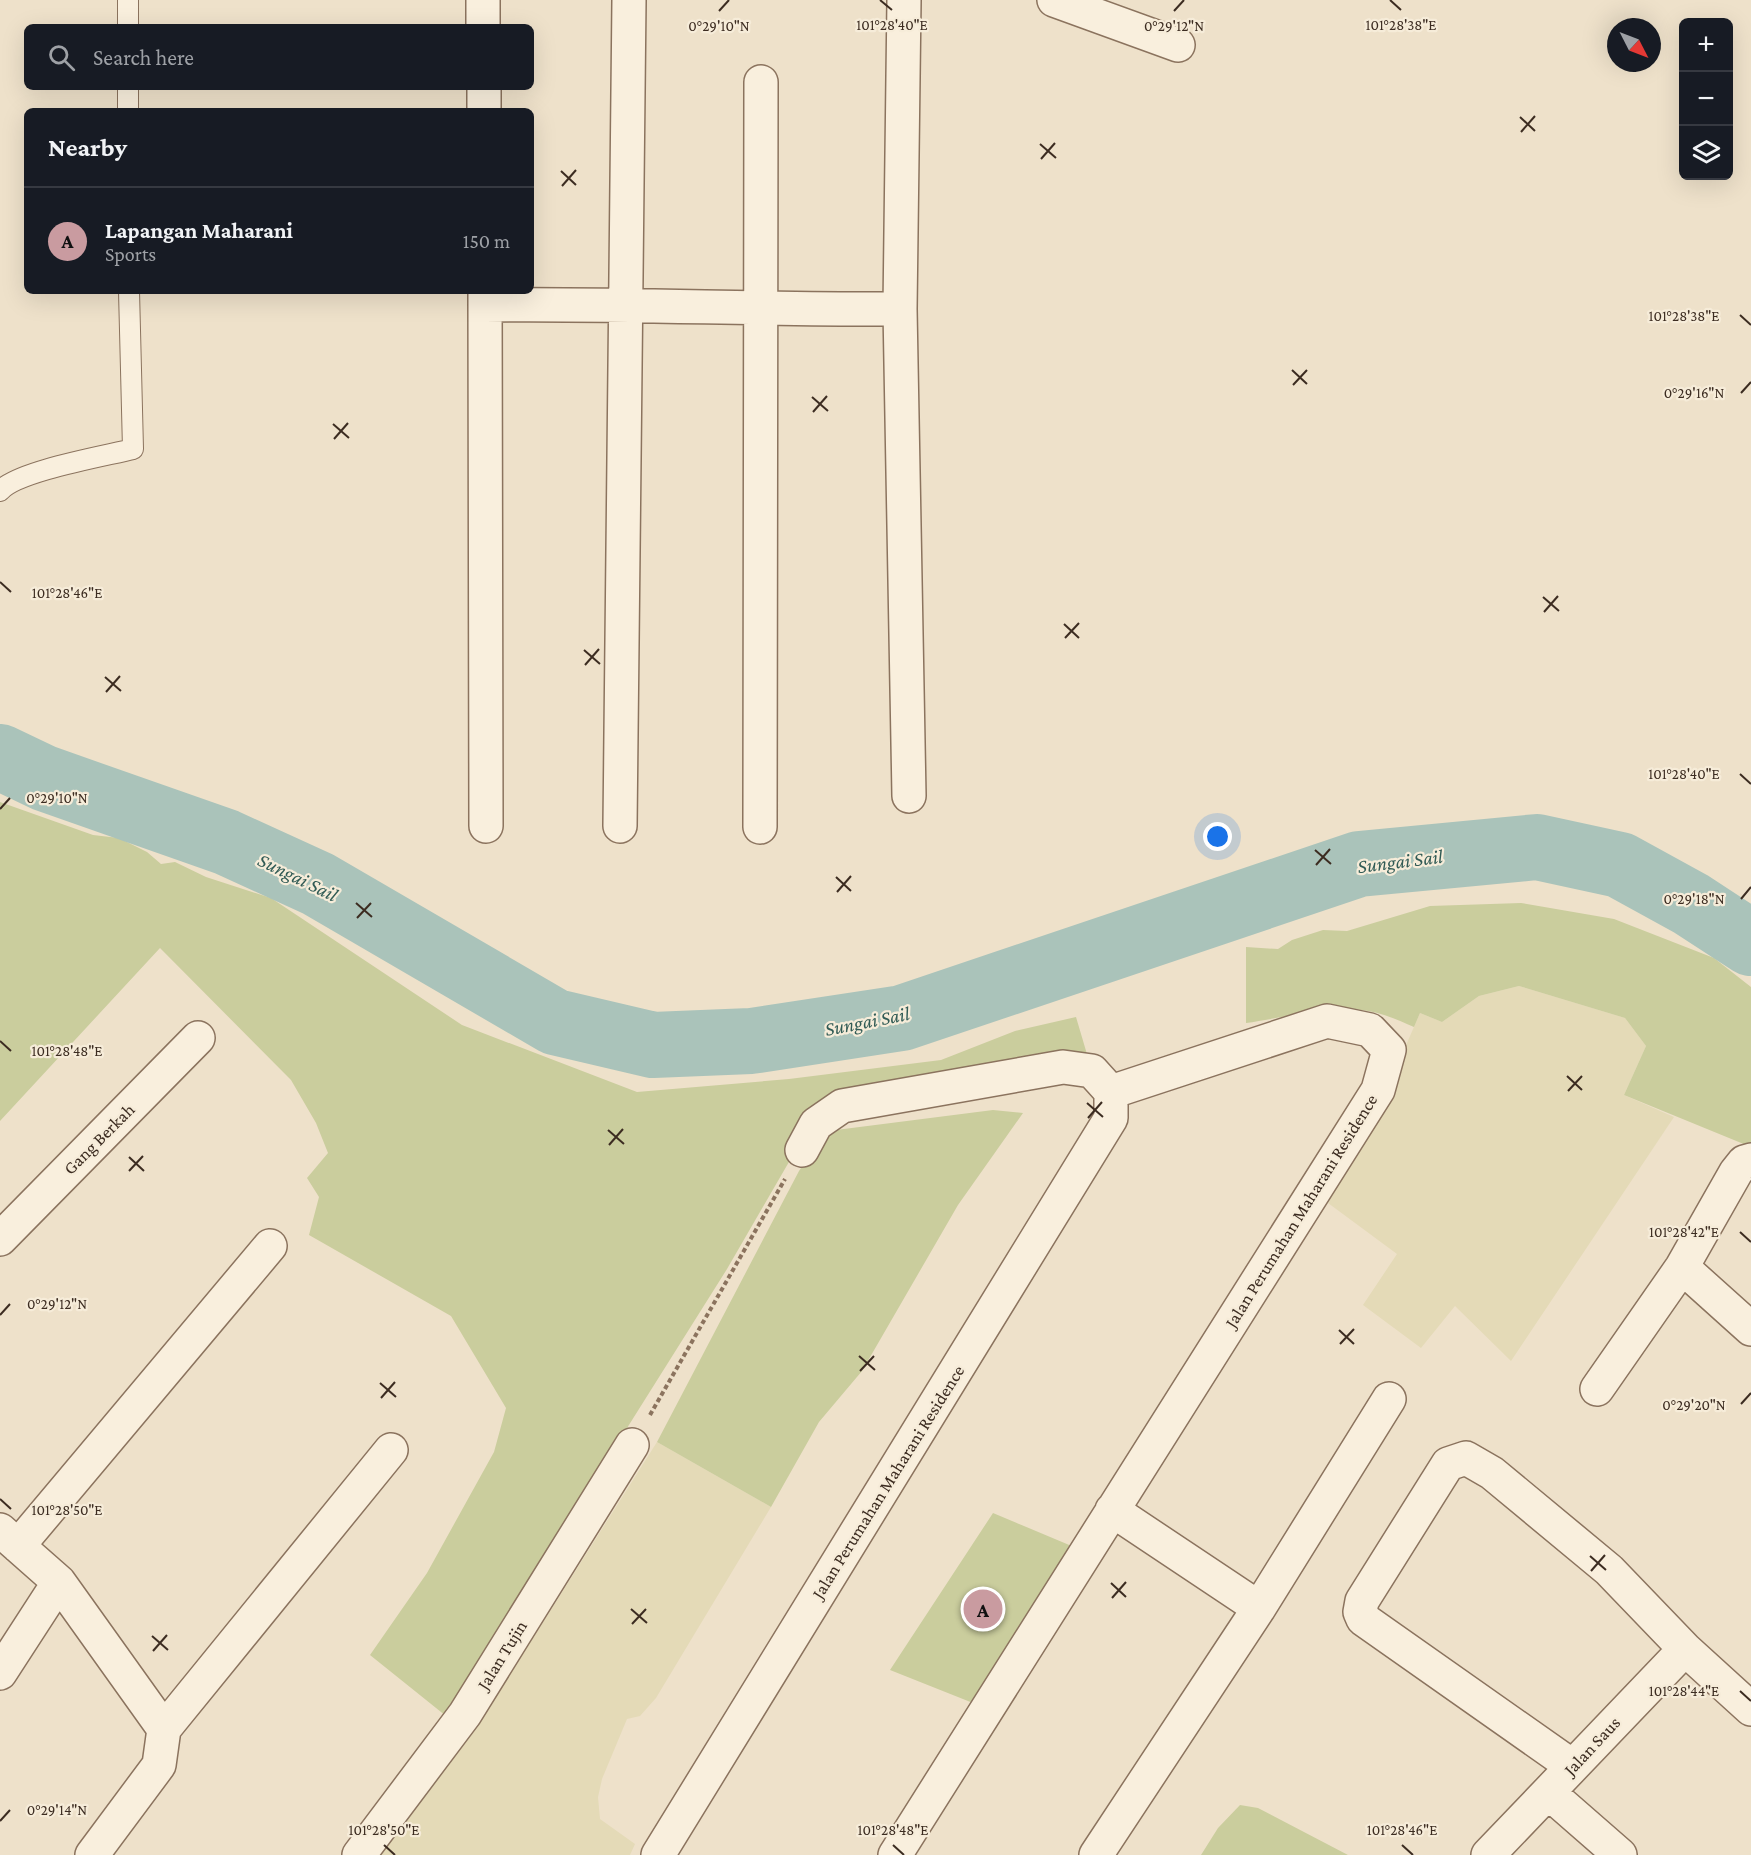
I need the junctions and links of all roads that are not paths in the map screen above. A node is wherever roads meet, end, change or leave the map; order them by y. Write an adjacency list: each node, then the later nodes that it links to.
1 (128, 0): 6 (lane)
2 (483, 0): 7 (street)
3 (629, 0): 16 (street)
4 (904, 0): 17 (street)
5 (1054, 0): 8 (street)
6 (128, 24)
7 (483, 24)
8 (1178, 45)
9 (761, 82): 18 (street)
10 (128, 90): 12 (lane)
11 (484, 90): 13 (street)
12 (128, 108)
13 (484, 108)
14 (129, 294): 19 (lane)
15 (485, 298): 16 (street); 21 (street)
16 (623, 303): 18 (street); 22 (street)
17 (900, 309): 18 (street); 20 (street)
18 (761, 310): 23 (street)
19 (0, 491)
20 (909, 796)
21 (486, 826)
22 (620, 826)
23 (760, 827)
24 (198, 1038): 28 (street, Gang Berkah)
25 (1111, 1092): 26 (street); 36 (street, Jalan Perumahan Maharani Residence); 48 (street, Jalan Perumahan Maharani Residence)
26 (802, 1150)
27 (1751, 1160): 30 (street)
28 (0, 1239)
29 (270, 1246): 37 (street)
30 (1682, 1267): 31 (street); 32 (street)
31 (1751, 1329)
32 (1597, 1389)
33 (1389, 1400): 39 (street)
34 (632, 1445): 47 (street, Jalan Tujin)
35 (391, 1450): 43 (street)
36 (1112, 1510): 39 (street); 49 (street, Jalan Perumahan Maharani Residence)
37 (9, 1538): 38 (street)
38 (59, 1582): 41 (street); 43 (street)
39 (1259, 1608): 50 (street)
40 (1684, 1649): 42 (street); 44 (street, Jalan Saus); 44 (street)
41 (0, 1673)
42 (1751, 1709)
43 (164, 1729): 46 (street)
44 (1572, 1766): 45 (street, Jalan Saus)
45 (1549, 1793): 51 (street, Jalan Saus); 52 (street)
46 (92, 1855)
47 (358, 1855)
48 (658, 1855)
49 (895, 1855)
50 (1096, 1855)
51 (1488, 1855)
52 (1620, 1855)

